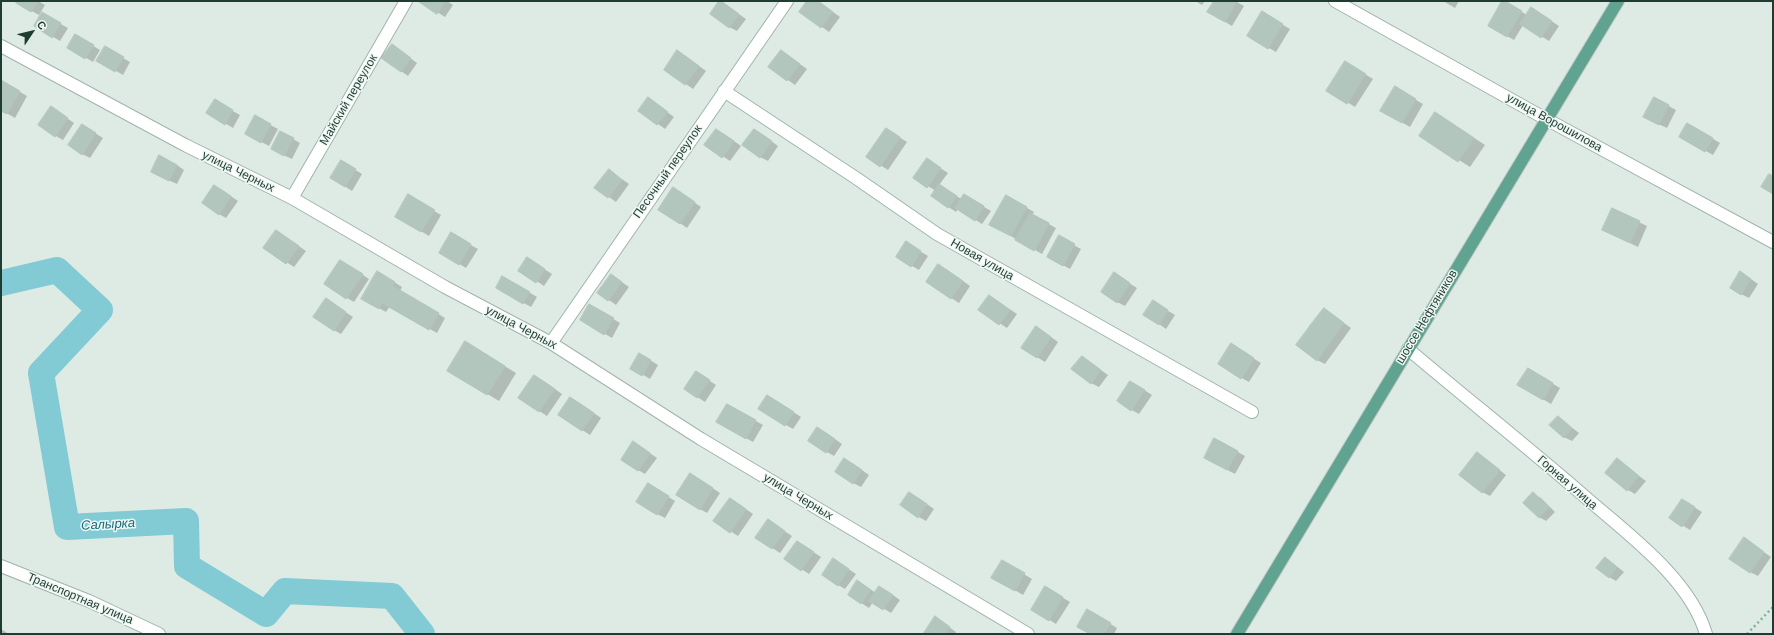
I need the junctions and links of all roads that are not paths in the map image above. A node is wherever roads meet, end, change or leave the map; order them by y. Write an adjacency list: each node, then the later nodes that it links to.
1 (406, 1): 8 (street, Майский переулок)
2 (787, 1): 6 (street, Песочный переулок)
3 (1335, 1): 7 (street, улица Ворошилова)
4 (1618, 1): 7 (main road, шоссе Нефтяников)
5 (1, 46): 8 (street, улица Черных)
6 (724, 91): 10 (street, Песочный переулок); 12 (street, Новая улица)
7 (1546, 119): 9 (street, улица Ворошилова); 11 (main road, шоссе Нефтяников)
8 (292, 198): 10 (street, улица Черных)
9 (1773, 242)
10 (551, 343): 15 (street, улица Черных)
11 (1408, 349): 16 (main road, шоссе Нефтяников); 17 (street, Горная улица)
12 (1252, 412)
13 (1, 566): 14 (street, Транспортная улица)
14 (159, 634)
15 (1028, 634)
16 (1237, 634)
17 (1706, 634)

